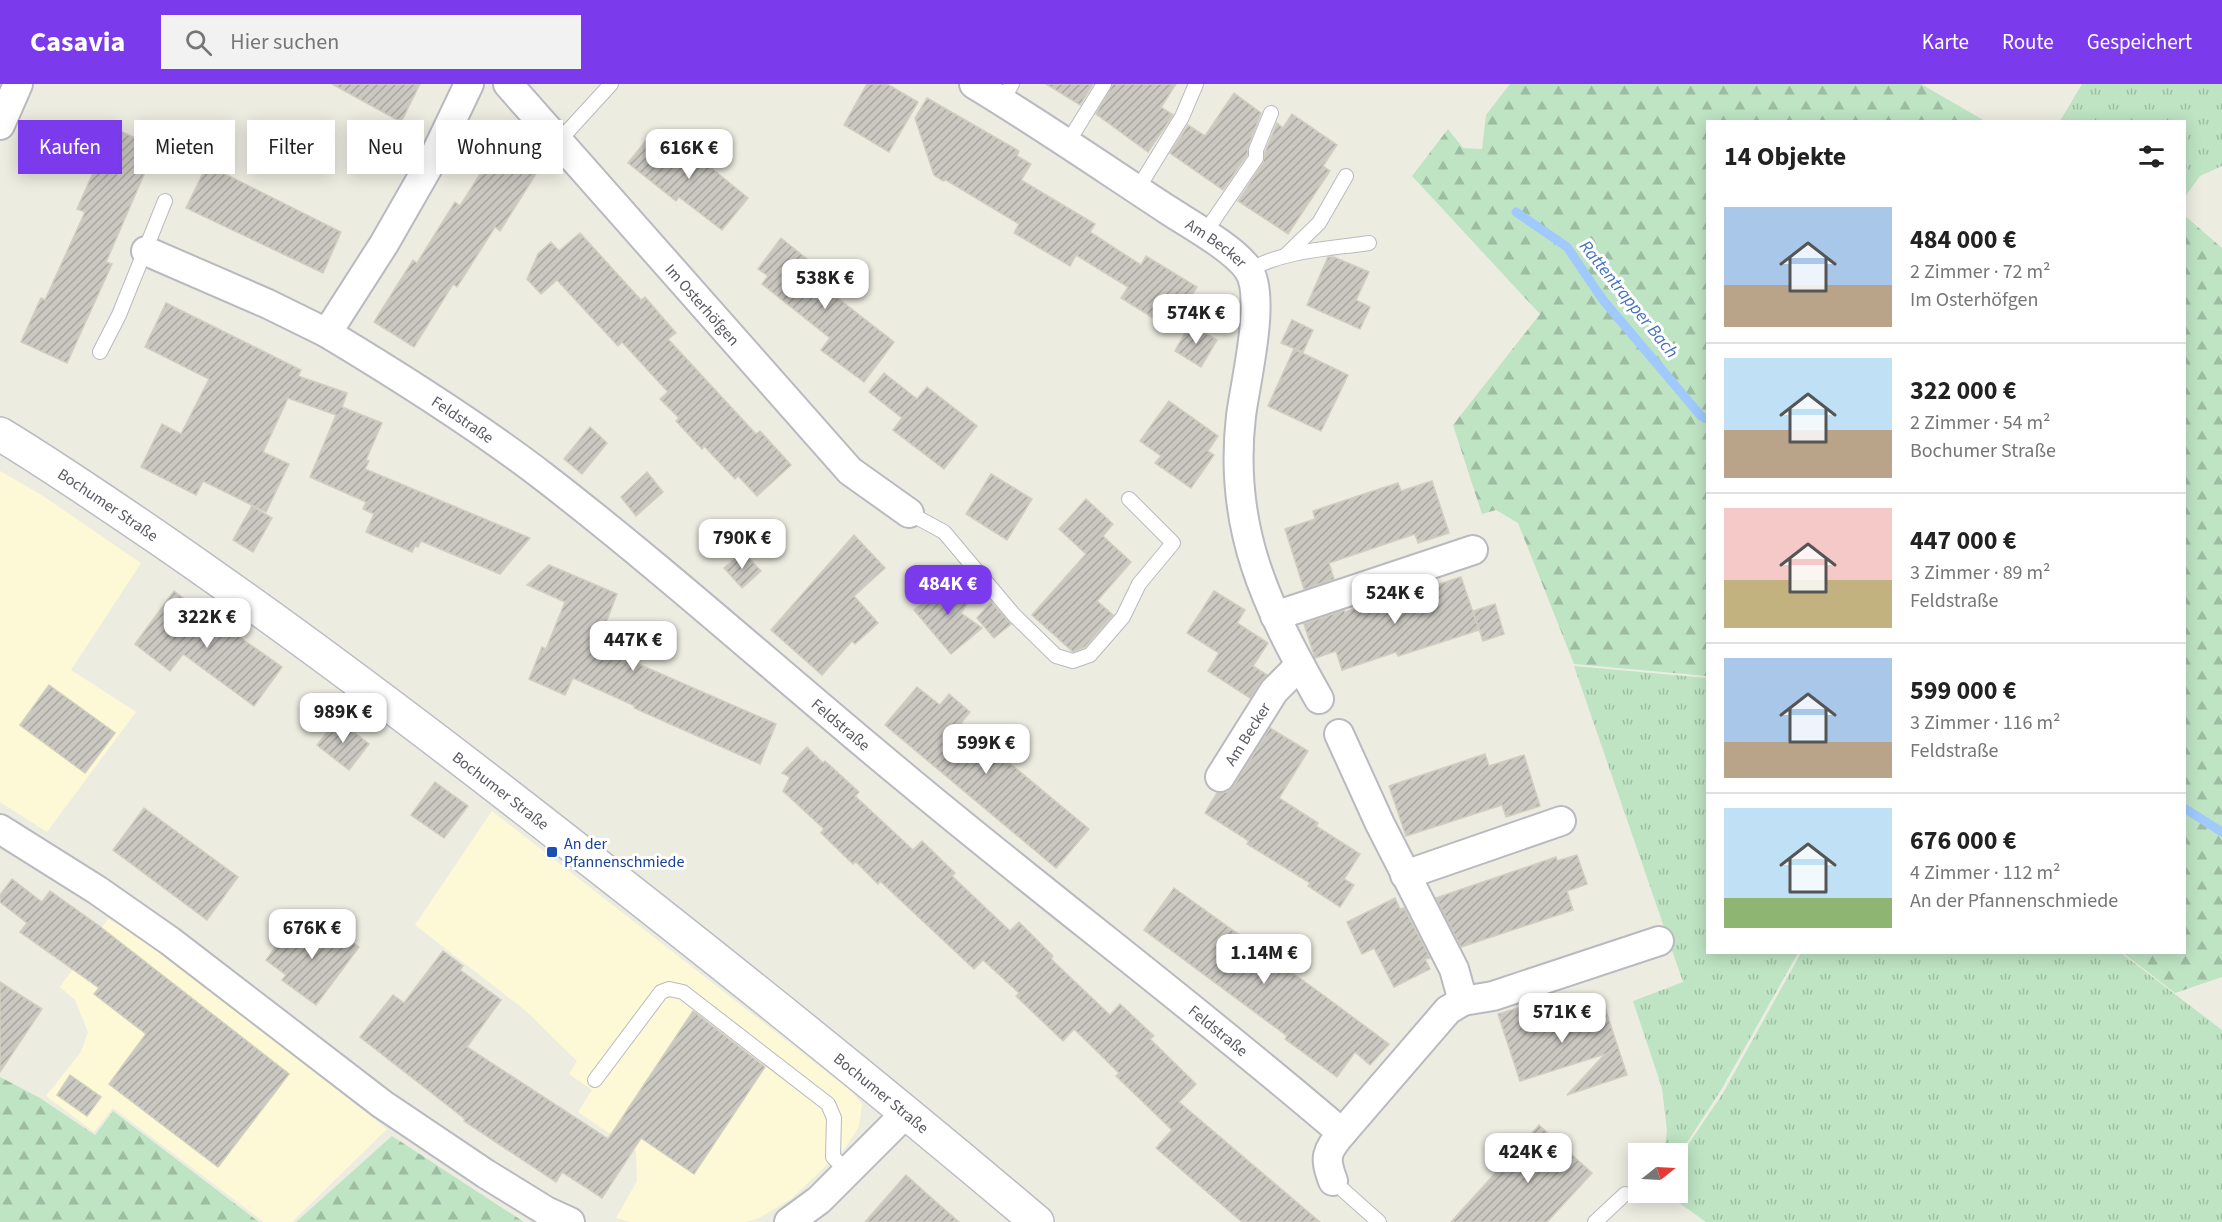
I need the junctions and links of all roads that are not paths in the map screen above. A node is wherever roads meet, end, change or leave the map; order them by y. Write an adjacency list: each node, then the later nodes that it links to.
1 (18, 84): 11 (street)
2 (470, 84): 23 (street)
3 (508, 84): 10 (street, Im Osterhöfgen)
4 (611, 84): 12 (lane)
5 (974, 84): 8 (street, Am Becker)
6 (1104, 84): 13 (lane)
7 (1196, 84): 16 (lane)
8 (1007, 92): 13 (street, Am Becker)
9 (1271, 113): 18 (lane)
10 (539, 120)
11 (0, 125)
12 (563, 137)
13 (1068, 142): 16 (street, Am Becker)
14 (563, 148): 27 (street, Im Osterhöfgen)
15 (1346, 176): 21 (lane)
16 (1137, 190): 18 (street, Am Becker)
17 (165, 201): 20 (lane)
18 (1204, 234): 22 (street, Am Becker)
19 (1370, 243): 21 (lane)
20 (146, 250): 23 (street, Feldstraße); 24 (lane)
21 (1286, 255): 22 (lane)
22 (1249, 270): 29 (street, Am Becker)
23 (327, 333): 41 (street, Feldstraße)
24 (100, 352)
25 (0, 434): 40 (main road, Bochumer Straße)
26 (1129, 499): 27 (lane)
27 (909, 513)
28 (1473, 550): 29 (street)
29 (1275, 616): 30 (street, Am Becker)
30 (1300, 665): 31 (street, Am Becker); 33 (street, Am Becker)
31 (1319, 699)
32 (1339, 734): 36 (street)
33 (1220, 777)
34 (1561, 821): 36 (street)
35 (0, 829): 45 (street)
36 (1406, 874): 38 (street)
37 (1659, 941): 38 (street)
38 (1463, 1001): 41 (street)
39 (595, 1080): 42 (lane)
40 (907, 1112): 42 (street); 47 (main road, Bochumer Straße)
41 (1342, 1133): 43 (street)
42 (848, 1172): 46 (street)
43 (1333, 1181): 48 (lane)
44 (1625, 1194): 49 (lane)
45 (570, 1222)
46 (789, 1222)
47 (1036, 1222)
48 (1379, 1222)
49 (1595, 1222)

